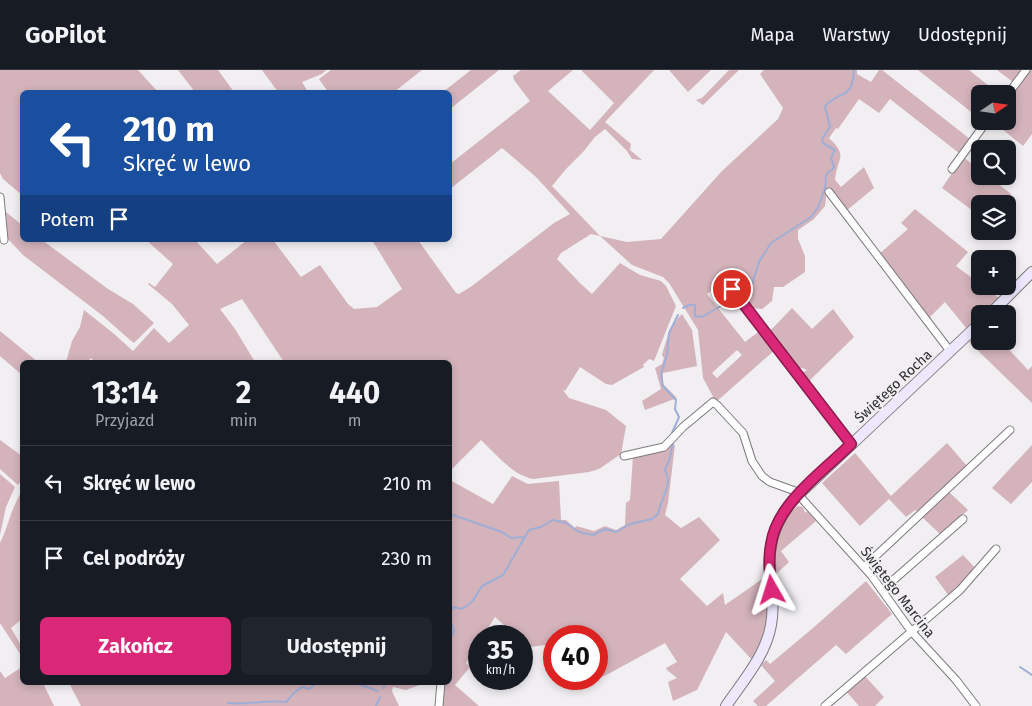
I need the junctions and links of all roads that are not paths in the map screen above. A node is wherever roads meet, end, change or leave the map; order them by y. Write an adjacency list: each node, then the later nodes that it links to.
1 (1026, 70): 2 (street)
2 (1015, 85)
3 (980, 130): 4 (street)
4 (952, 169)
5 (829, 192): 12 (street)
6 (0, 197): 7 (street)
7 (4, 240)
8 (1032, 272): 10 (street)
9 (732, 289): 14 (street)
10 (999, 305)
11 (971, 331): 12 (street, Świętego Rocha)
12 (950, 351): 14 (street, Świętego Rocha)
13 (1010, 430): 19 (street)
14 (851, 444): 16 (street, Świętego Rocha)
15 (624, 456): 16 (street)
16 (798, 495): 19 (street, Świętego Marcina); 24 (street, Świętego Rocha)
17 (963, 519): 20 (street)
18 (996, 549): 21 (street)
19 (864, 567): 20 (street, Świętego Marcina)
20 (882, 590): 21 (street, Świętego Marcina)
21 (911, 631): 25 (street); 26 (street, Świętego Marcina)
22 (442, 685): 23 (street)
23 (439, 706)
24 (726, 706)
25 (825, 706)
26 (976, 706)

